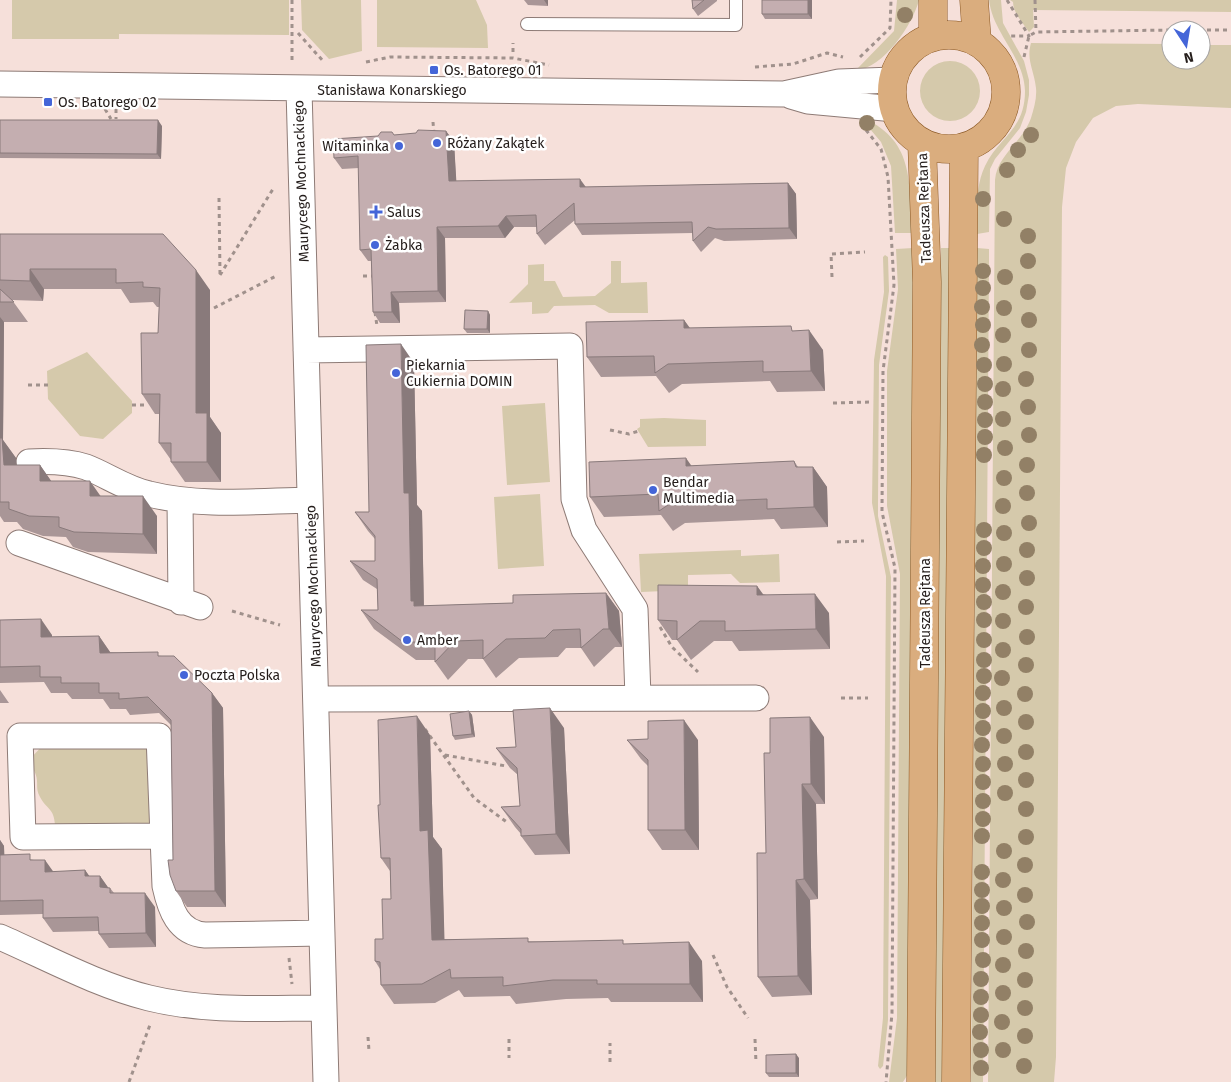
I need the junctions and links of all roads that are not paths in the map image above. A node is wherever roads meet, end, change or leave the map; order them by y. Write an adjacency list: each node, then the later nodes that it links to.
1 (736, 0): 4 (lane)
2 (933, 0): 5 (main road)
3 (974, 0): 6 (main road)
4 (527, 24)
5 (933, 37): 6 (main road); 7 (main road)
6 (977, 42): 13 (main road)
7 (893, 80): 10 (street, Stanisława Konarskiego); 11 (main road)
8 (0, 84): 9 (street, Stanisława Konarskiego)
9 (299, 89): 10 (street, Stanisława Konarskiego); 14 (street, Maurycego Mochnackiego)
10 (784, 94): 11 (street, Stanisława Konarskiego)
11 (895, 110): 12 (main road)
12 (922, 143): 13 (main road); 27 (main road, Tadeusza Rejtana)
13 (964, 148): 28 (main road)
14 (306, 350): 17 (street, Maurycego Mochnackiego); 20 (street)
15 (29, 462): 16 (street)
16 (180, 500): 17 (street); 18 (street)
17 (310, 500): 19 (street, Maurycego Mochnackiego)
18 (19, 543)
19 (316, 698): 20 (street); 23 (street, Maurycego Mochnackiego)
20 (638, 698): 21 (street)
21 (756, 698)
22 (163, 836): 22 (street); 23 (street)
23 (322, 933): 25 (street, Maurycego Mochnackiego)
24 (0, 937): 25 (street)
25 (312, 1008): 26 (street, Maurycego Mochnackiego)
26 (326, 1082)
27 (921, 1082)
28 (956, 1082)

